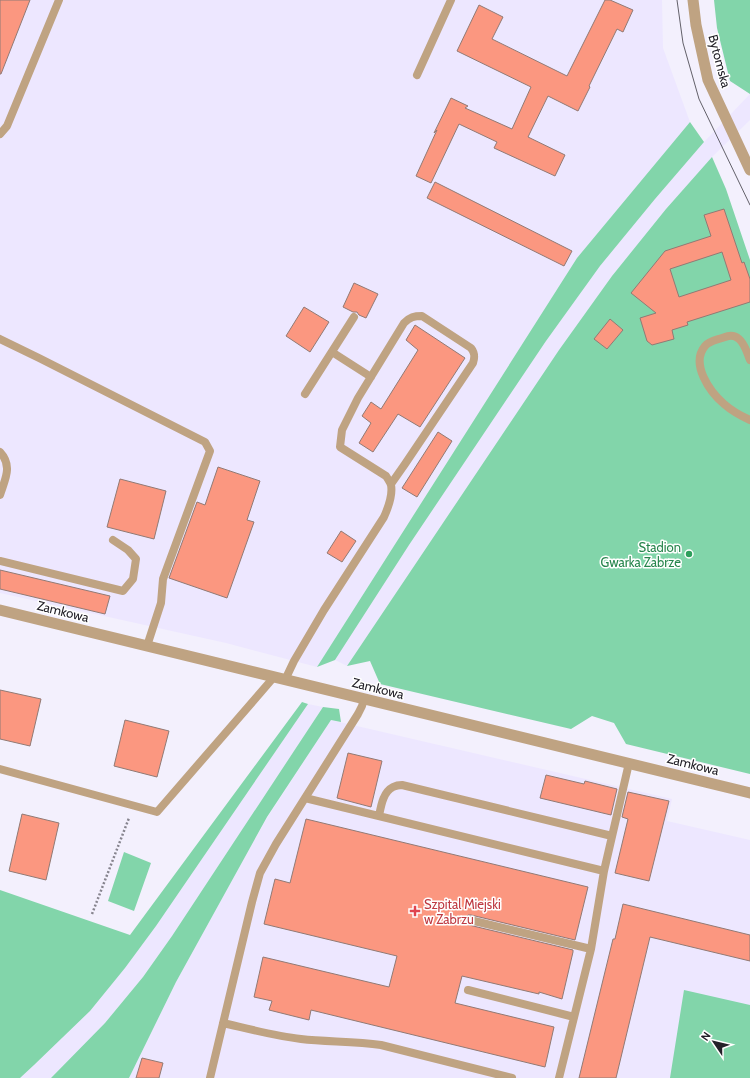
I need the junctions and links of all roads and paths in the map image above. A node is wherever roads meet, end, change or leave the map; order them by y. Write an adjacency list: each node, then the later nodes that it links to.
1 (59, 0): 5 (lane)
2 (451, 0): 4 (lane)
3 (693, 0): 6 (street, Bytomska)
4 (417, 75)
5 (0, 134)
6 (750, 170)
7 (354, 317): 9 (lane)
8 (0, 340): 20 (lane)
9 (332, 352): 11 (lane); 12 (lane)
10 (750, 360): 13 (lane)
11 (371, 377): 15 (lane); 15 (lane)
12 (305, 394)
13 (750, 420)
14 (0, 452): 16 (lane)
15 (391, 484): 22 (lane)
16 (0, 495)
17 (113, 540): 18 (lane)
18 (0, 561)
19 (0, 610): 20 (street, Zamkowa)
20 (147, 646): 21 (street, Zamkowa)
21 (274, 677): 22 (street, Zamkowa); 28 (lane)
22 (285, 680): 23 (street, Zamkowa)
23 (364, 699): 24 (street, Zamkowa); 27 (lane)
24 (629, 763): 26 (street, Zamkowa); 30 (lane)
25 (0, 769): 28 (lane)
26 (750, 793)
27 (305, 798): 29 (lane); 37 (lane)
28 (133, 806): 32 (path)
29 (379, 816): 30 (lane); 31 (lane)
30 (612, 836): 31 (lane)
31 (604, 870): 34 (lane)
32 (92, 914)
33 (470, 920): 34 (lane)
34 (590, 949): 36 (lane)
35 (468, 990): 36 (lane)
36 (574, 1017): 40 (lane)
37 (223, 1023): 38 (lane); 39 (lane)
38 (210, 1078)
39 (512, 1078)
40 (559, 1078)

